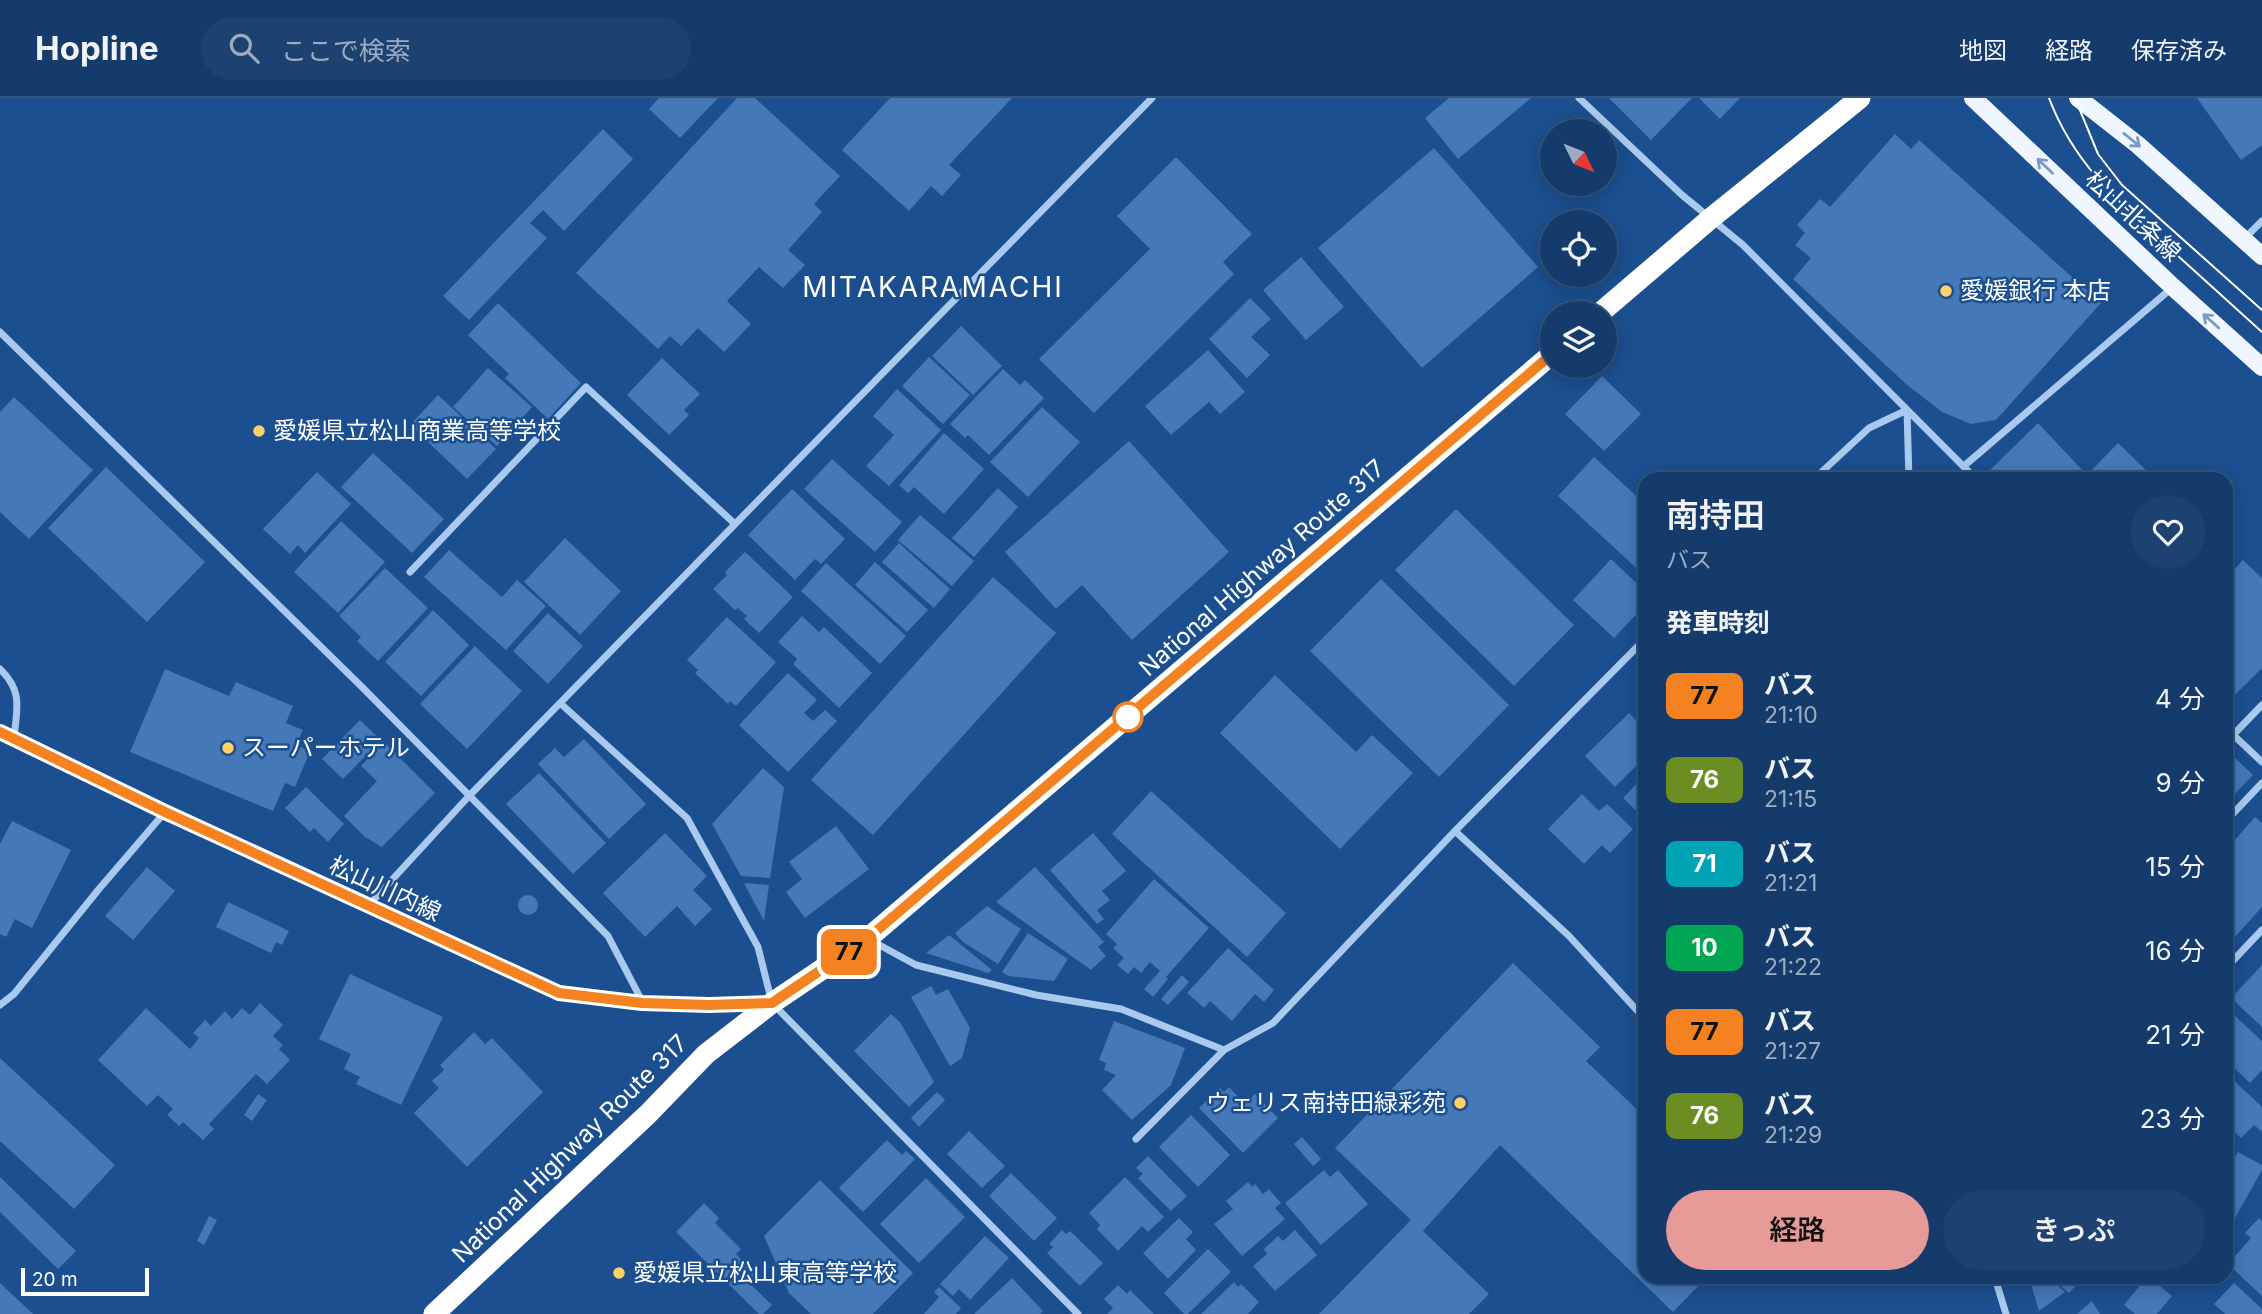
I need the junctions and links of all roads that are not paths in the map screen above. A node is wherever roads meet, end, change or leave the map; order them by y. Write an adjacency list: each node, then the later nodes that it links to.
1 (1152, 98): 20 (street)
2 (1579, 98): 6 (street)
3 (1860, 98): 6 (highway)
4 (1973, 98): 10 (main road, 松山北条線, one-way to 4)
5 (2078, 98): 8 (main road, one-way to 8)
6 (1710, 219): 11 (highway); 15 (street)
7 (2262, 221): 8 (street)
8 (2244, 239): 9 (main road)
9 (2262, 256)
10 (2173, 287): 14 (main road, 松山北条線, one-way to 10); 16 (street)
11 (1614, 301)
12 (0, 332): 30 (street)
13 (1540, 364): 36 (highway, National Highway Route 317)
14 (2262, 367)
15 (1907, 410): 16 (street); 17 (street); 18 (street)
16 (1964, 466): 19 (street)
17 (1821, 472)
18 (1909, 472)
19 (1970, 472)
20 (735, 524): 21 (street); 24 (street)
21 (410, 572)
22 (1638, 646): 33 (street)
23 (0, 669): 27 (street)
24 (561, 703): 30 (street); 39 (street)
25 (2262, 705): 26 (street)
26 (2233, 734): 28 (street)
27 (7, 735): 31 (main road, 松山川内線)
28 (2262, 762)
29 (2262, 783): 32 (street)
30 (469, 796): 34 (street); 38 (street)
31 (165, 812): 34 (main road, 松山川内線); 40 (street)
32 (2233, 814)
33 (1455, 831): 41 (street); 42 (street)
34 (368, 906): 38 (main road, 松山川内線)
35 (2262, 930): 37 (street)
36 (867, 939): 39 (highway, National Highway Route 317); 42 (street)
37 (2233, 961)
38 (642, 1003): 39 (main road, 松山川内線)
39 (772, 1003): 45 (highway, National Highway Route 317); 46 (street)
40 (0, 1006)
41 (1638, 1011)
42 (1224, 1050): 43 (street)
43 (1136, 1139)
44 (1997, 1284): 47 (street)
45 (434, 1314)
46 (1078, 1314)
47 (2006, 1314)

